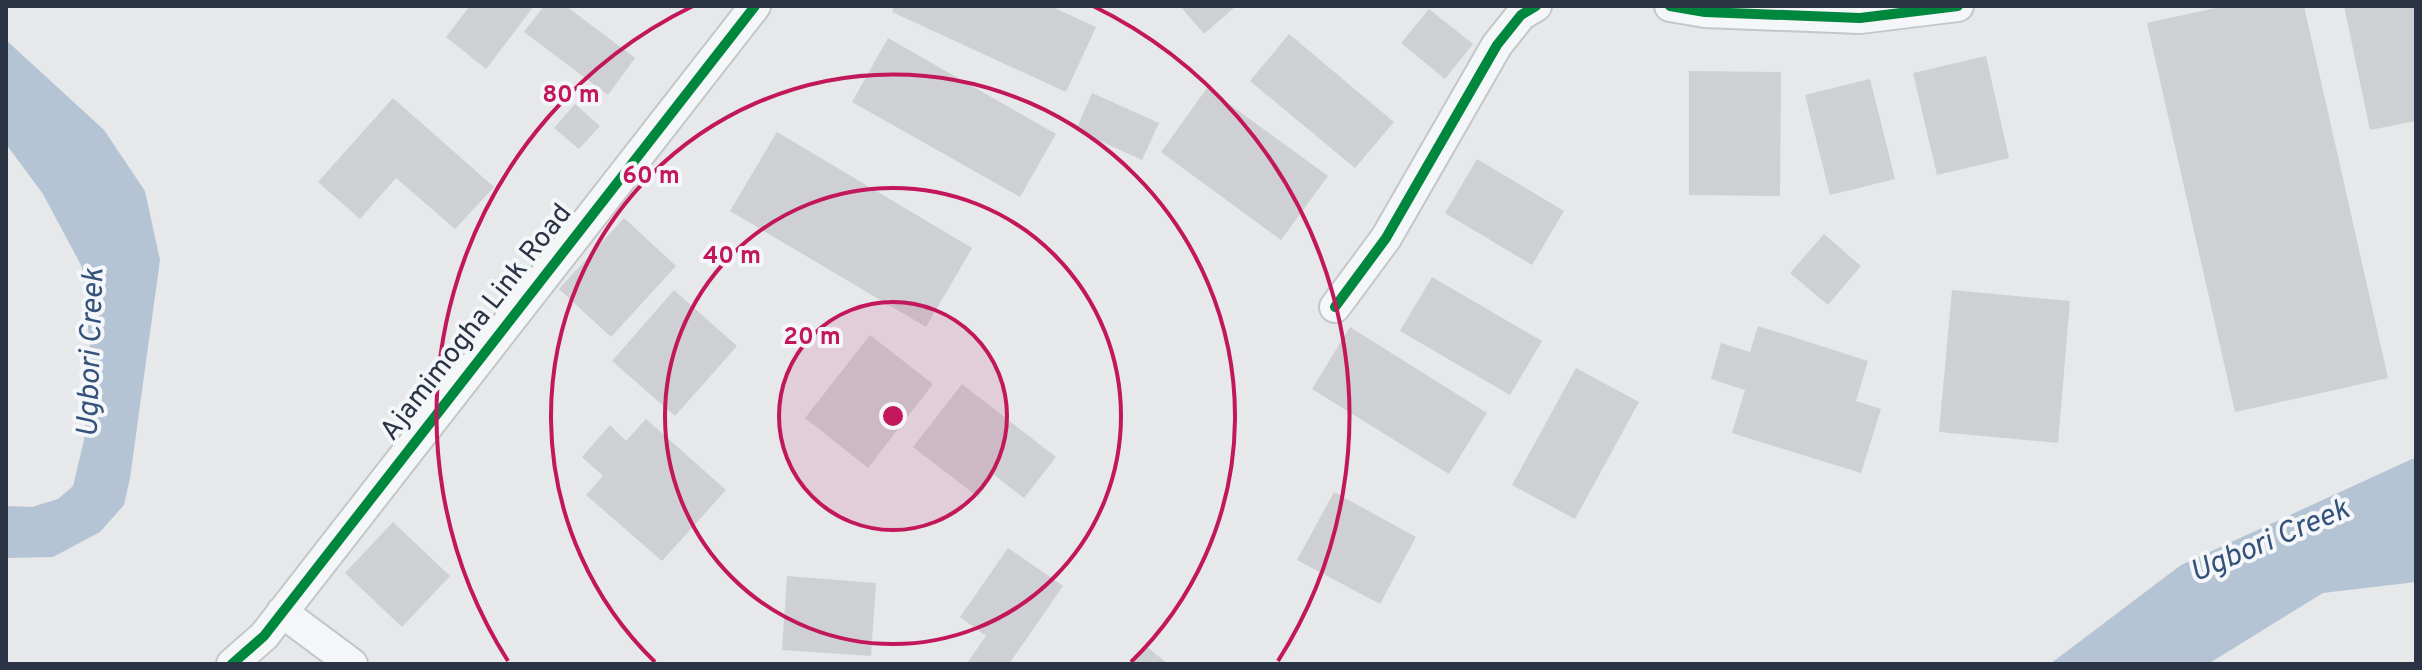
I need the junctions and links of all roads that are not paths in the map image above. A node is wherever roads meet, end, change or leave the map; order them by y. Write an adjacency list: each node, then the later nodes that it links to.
1 (755, 6): 6 (street, Ajamimogha Link Road)
2 (1536, 6): 5 (street)
3 (1670, 6): 4 (street)
4 (1958, 6)
5 (1335, 307)
6 (282, 612): 7 (street, Ajamimogha Link Road); 8 (street)
7 (232, 664)
8 (352, 664)

